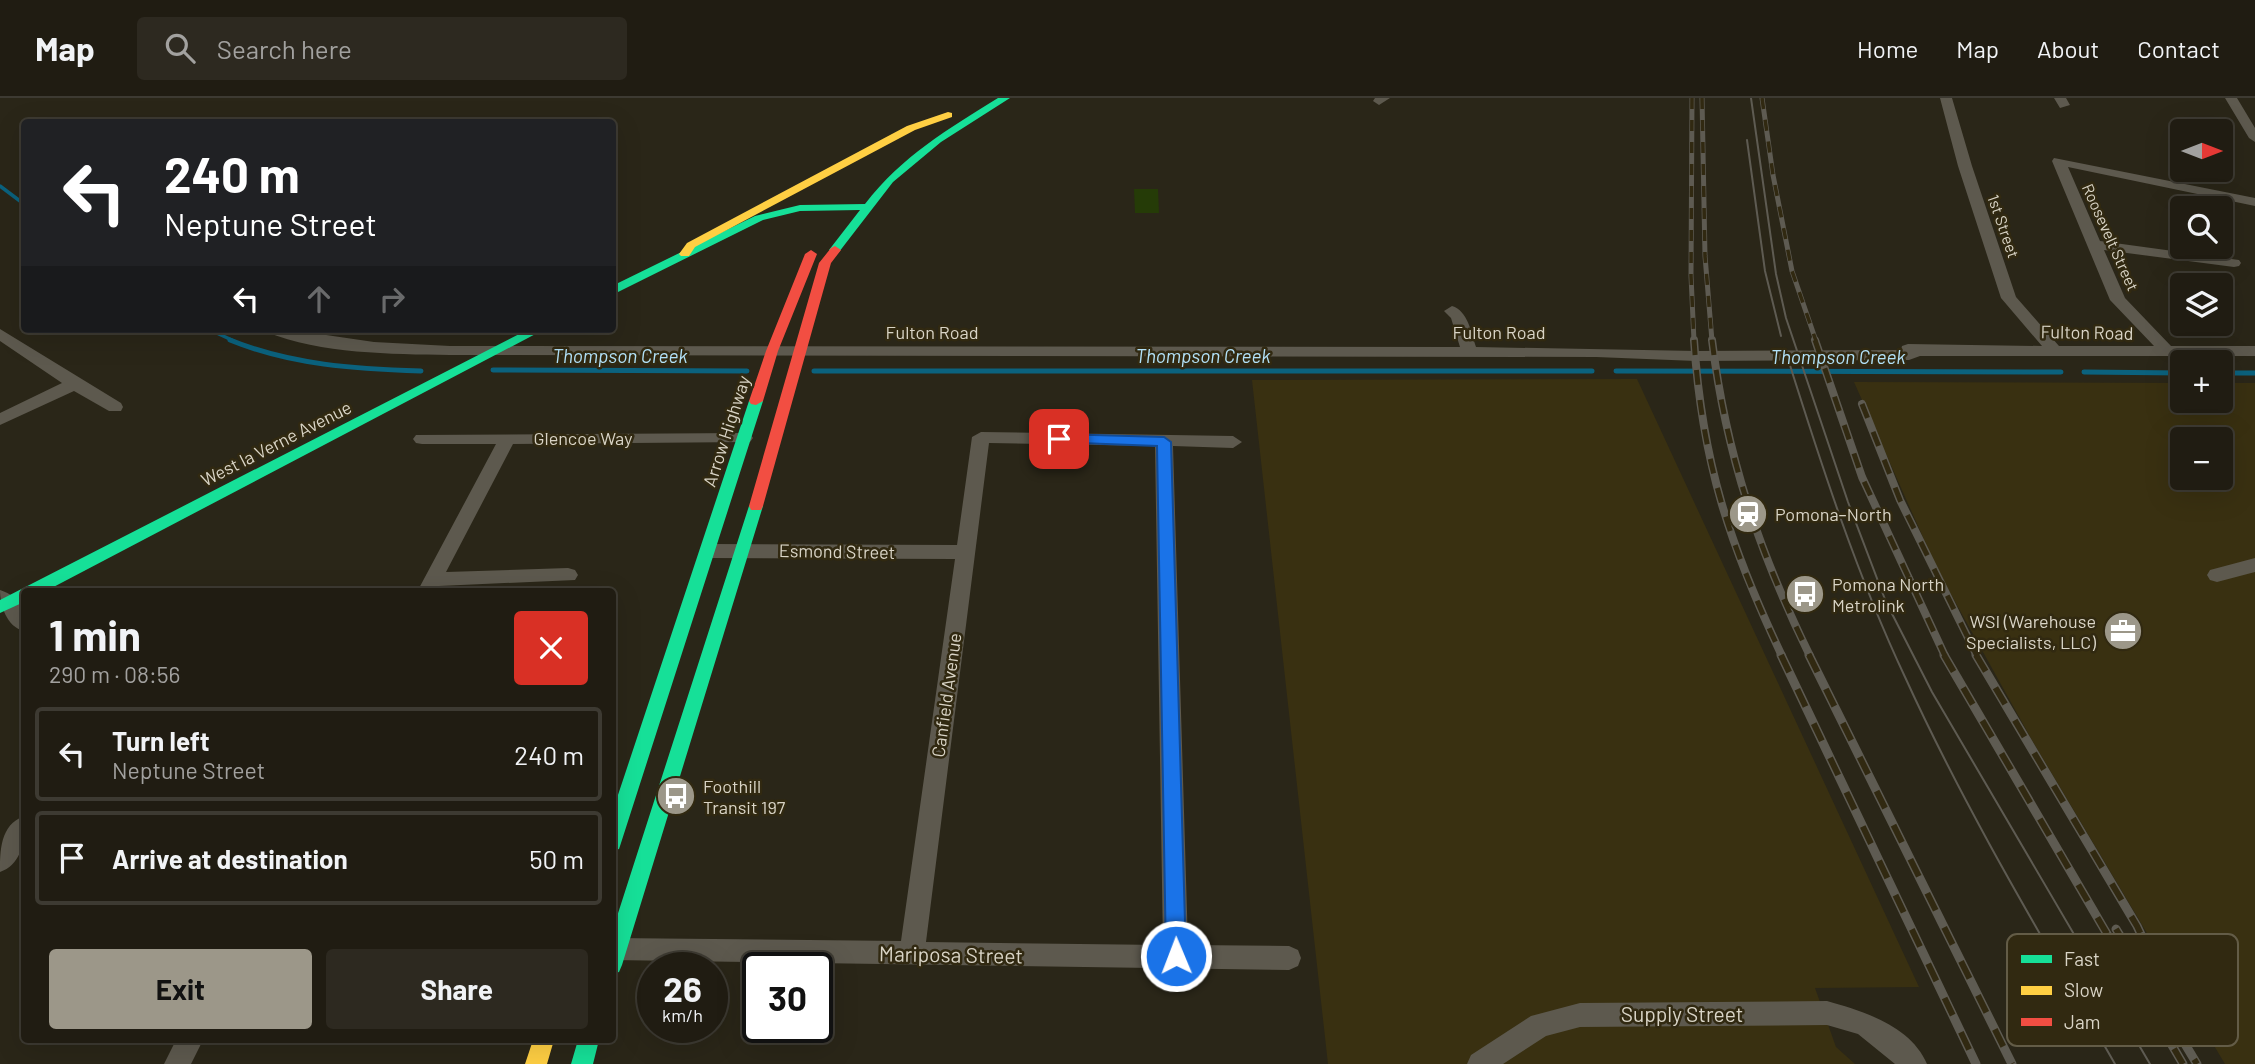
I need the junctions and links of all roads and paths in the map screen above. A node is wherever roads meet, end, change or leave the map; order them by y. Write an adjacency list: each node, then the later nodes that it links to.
1 (979, 98): 5 (main road)
2 (1005, 98): 6 (main road)
3 (1946, 98): 22 (street, 1st Street)
4 (2231, 98): 7 (street)
5 (948, 115): 6 (street); 8 (main road); 14 (main road)
6 (966, 120): 12 (main road)
7 (2255, 138)
8 (881, 165)
9 (854, 192): 11 (main road, Arrow Highway)
10 (2255, 201): 13 (street, Roosevelt Street)
11 (842, 207): 12 (main road); 14 (main road); 23 (main road, Arrow Highway)
12 (866, 207): 24 (main road)
13 (2094, 244): 15 (street); 27 (street, Roosevelt Street)
14 (685, 254): 16 (main road)
15 (2234, 263)
16 (616, 289)
17 (1452, 312): 25 (street)
18 (284, 333): 21 (street, Fulton Road)
19 (531, 333): 21 (main road, West la Verne Avenue)
20 (0, 334): 28 (street)
21 (498, 350): 23 (street, Fulton Road); 43 (main road, West la Verne Avenue)
22 (2054, 350): 25 (street, Fulton Road); 27 (street, Fulton Road)
23 (772, 351): 24 (street, Fulton Road); 31 (main road, Arrow Highway)
24 (800, 351): 25 (street, Fulton Road); 36 (main road)
25 (1469, 351)
26 (2255, 351): 27 (street, Fulton Road)
27 (2168, 352)
28 (74, 384): 29 (street); 30 (street)
29 (115, 407)
30 (0, 420)
31 (744, 438): 33 (street, Glencoe Way); 37 (main road, Arrow Highway)
32 (422, 439): 33 (street, Glencoe Way)
33 (507, 439): 42 (street)
34 (1164, 442): 35 (street); 38 (street, Canfield Avenue); 52 (street)
35 (1233, 442)
36 (744, 550): 37 (street, Esmond Street); 38 (street, Esmond Street); 49 (main road)
37 (709, 551): 47 (main road, Arrow Highway)
38 (965, 552): 50 (street, Canfield Avenue)
39 (2255, 565): 41 (street)
40 (568, 575): 42 (street)
41 (2217, 575)
42 (429, 585)
43 (38, 588)
44 (8, 600): 45 (street)
45 (21, 620)
46 (21, 831): 48 (street)
47 (616, 831)
48 (0, 862)
49 (616, 949)
50 (912, 954): 51 (street, Mariposa Street); 52 (street, Mariposa Street)
51 (616, 955)
52 (1176, 956): 53 (street, Mariposa Street)
53 (1289, 958)
54 (188, 1043): 57 (street)
55 (543, 1043): 58 (main road)
56 (588, 1043): 59 (main road)
57 (177, 1064)
58 (536, 1064)
59 (582, 1064)
60 (1480, 1064): 61 (street, Supply Street)
61 (1914, 1064)

